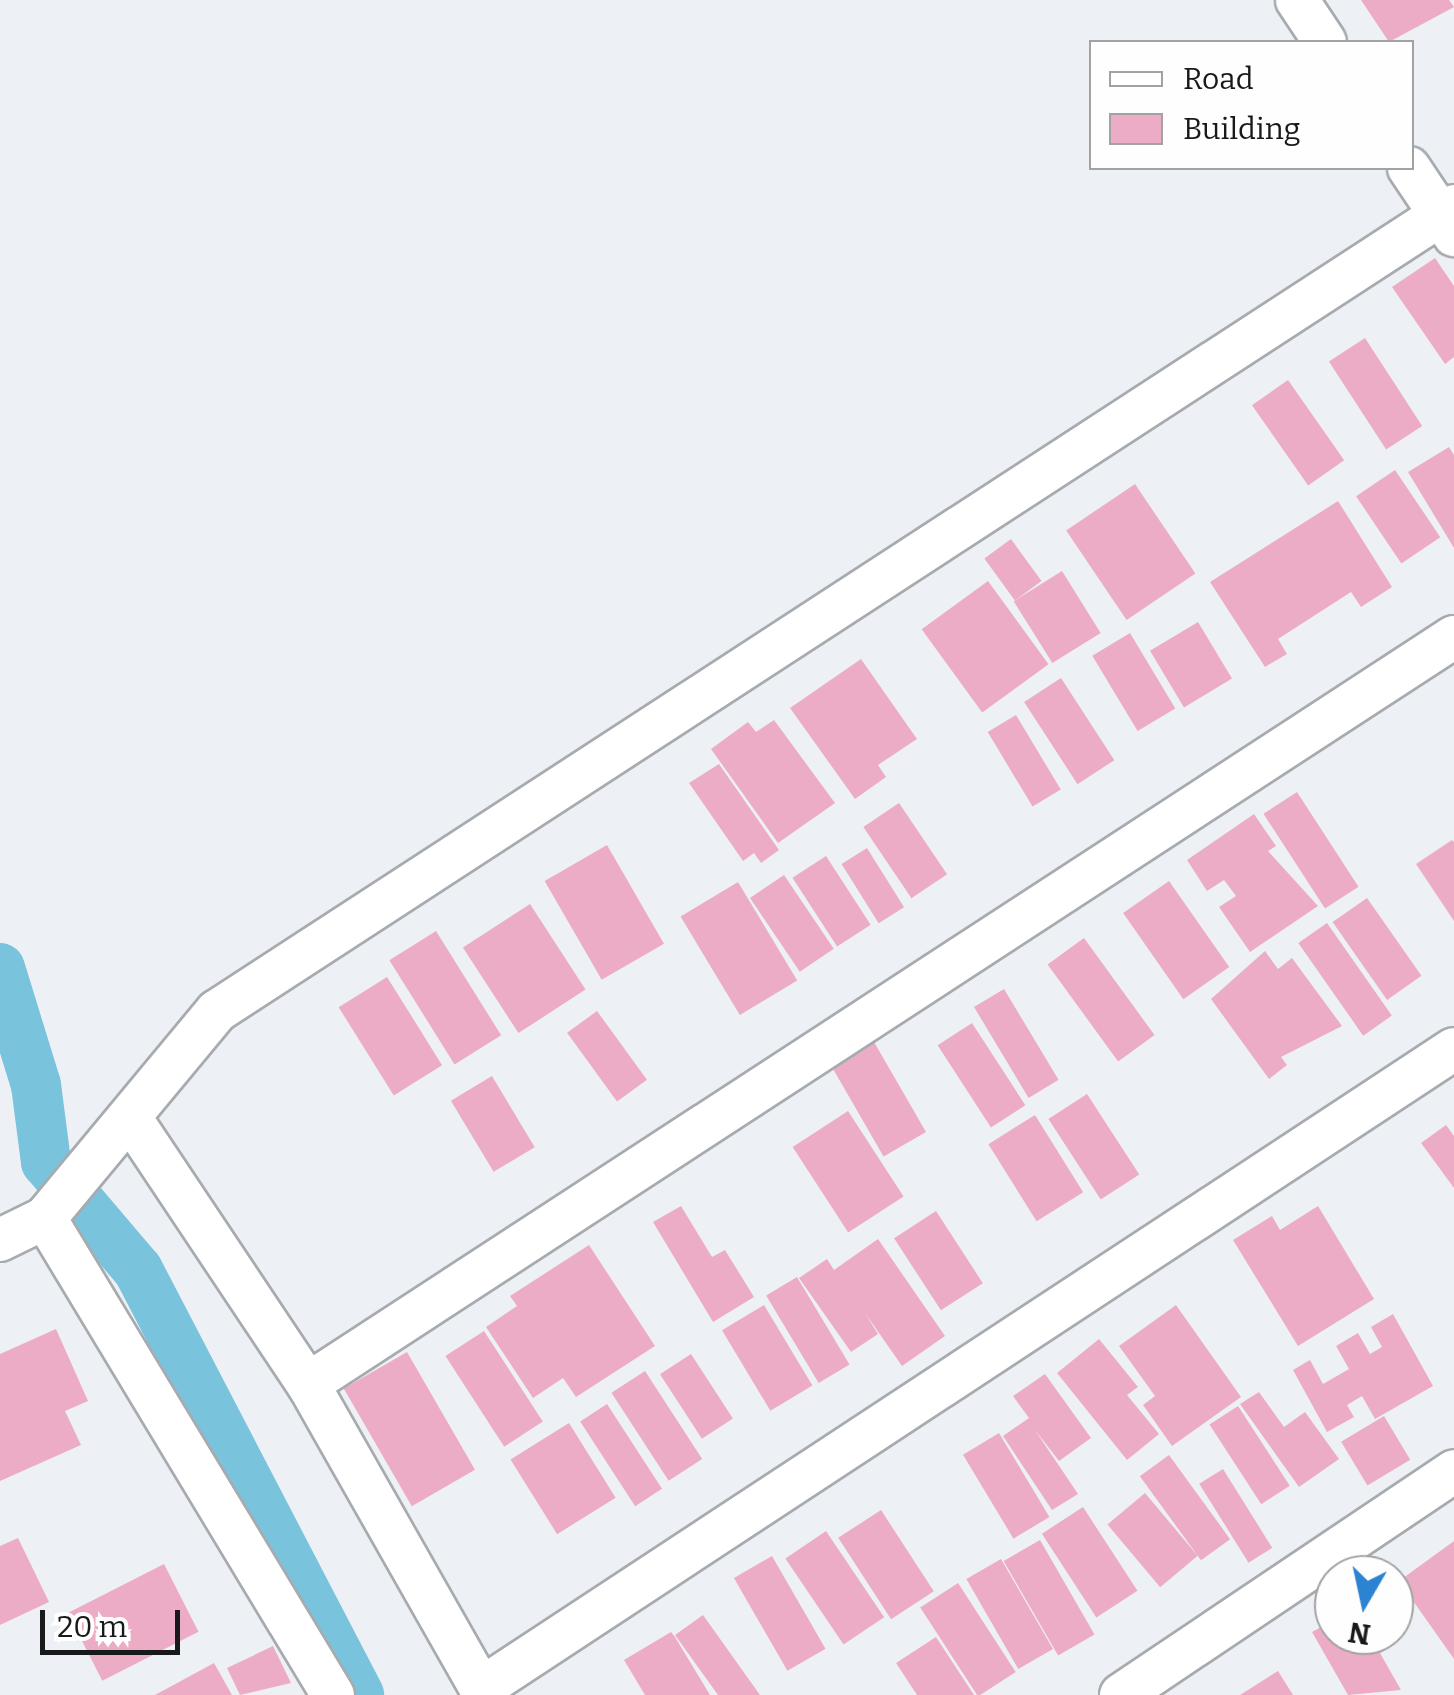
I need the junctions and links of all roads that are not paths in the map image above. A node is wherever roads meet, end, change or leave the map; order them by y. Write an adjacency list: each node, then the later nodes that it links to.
1 (1297, 0): 2 (street)
2 (1324, 40)
3 (1411, 170): 4 (street)
4 (1449, 219): 7 (street)
5 (1454, 637): 10 (street)
6 (1454, 1049): 12 (street)
7 (131, 1119): 8 (street); 10 (street)
8 (46, 1218): 9 (street); 13 (street)
9 (0, 1240)
10 (308, 1384): 12 (street)
11 (1454, 1471): 14 (street)
12 (483, 1692)
13 (333, 1695)
14 (1121, 1695)

